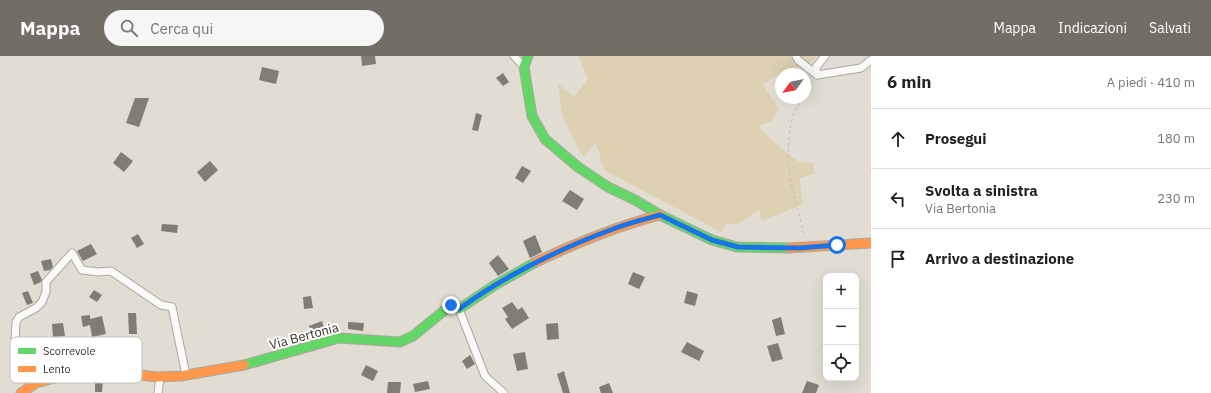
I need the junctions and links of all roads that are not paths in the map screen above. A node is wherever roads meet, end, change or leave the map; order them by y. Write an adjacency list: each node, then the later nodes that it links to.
1 (514, 56): 6 (street)
2 (528, 56): 6 (street)
3 (796, 56): 7 (street)
4 (825, 56): 7 (street)
5 (871, 60): 7 (street)
6 (524, 67): 8 (street)
7 (817, 75)
8 (660, 215): 9 (street); 10 (street, Via Bertonia)
9 (871, 243)
10 (459, 309): 13 (street, Via Bertonia); 18 (street)
11 (15, 337): 13 (street)
12 (142, 375): 14 (street, Via Bertonia)
13 (186, 375): 14 (street, Via Bertonia)
14 (160, 377): 17 (street)
15 (36, 383): 16 (street, Via Bertonia)
16 (21, 393)
17 (158, 393)
18 (504, 393)

